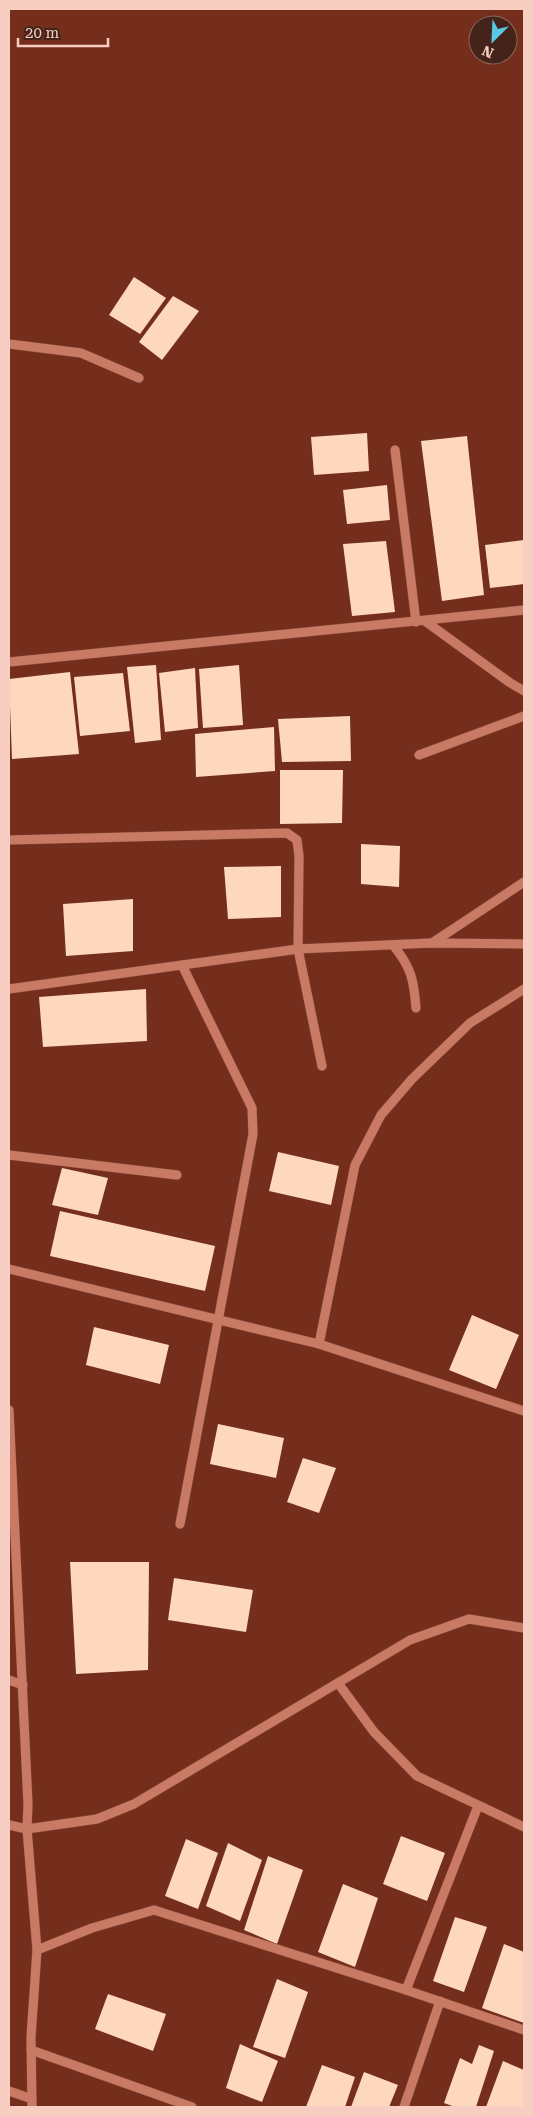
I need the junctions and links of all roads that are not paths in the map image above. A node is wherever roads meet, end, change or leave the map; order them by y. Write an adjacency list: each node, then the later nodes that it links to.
1 (9, 344): 2 (street)
2 (139, 378)
3 (395, 450): 5 (street)
4 (524, 610): 5 (street)
5 (420, 622): 6 (street); 7 (street)
6 (9, 662)
7 (524, 691)
8 (524, 716): 9 (street)
9 (419, 755)
10 (9, 840): 17 (street)
11 (524, 882): 13 (street)
12 (524, 888): 13 (street)
13 (513, 891): 14 (street)
14 (431, 943): 15 (street); 16 (street)
15 (524, 944)
16 (393, 945): 17 (street); 21 (street)
17 (298, 949): 18 (street); 22 (street)
18 (182, 965): 19 (street); 26 (street)
19 (9, 989)
20 (524, 989): 27 (street)
21 (416, 1008)
22 (322, 1066)
23 (9, 1154): 24 (street)
24 (177, 1175)
25 (9, 1269): 26 (street)
26 (217, 1320): 27 (street); 30 (street)
27 (319, 1344): 29 (street)
28 (9, 1410): 34 (street)
29 (524, 1411)
30 (180, 1524)
31 (524, 1628): 33 (street)
32 (9, 1680): 34 (street)
33 (338, 1683): 35 (street); 38 (street)
34 (23, 1685): 38 (street)
35 (478, 1806): 37 (street); 40 (street)
36 (9, 1825): 38 (street)
37 (524, 1827)
38 (27, 1829): 39 (street)
39 (36, 1950): 40 (street); 43 (street)
40 (406, 1990): 41 (street)
41 (440, 2001): 42 (street); 47 (street)
42 (524, 2030)
43 (31, 2050): 45 (street); 46 (street)
44 (9, 2091): 45 (street)
45 (32, 2103)
46 (192, 2107)
47 (404, 2107)

